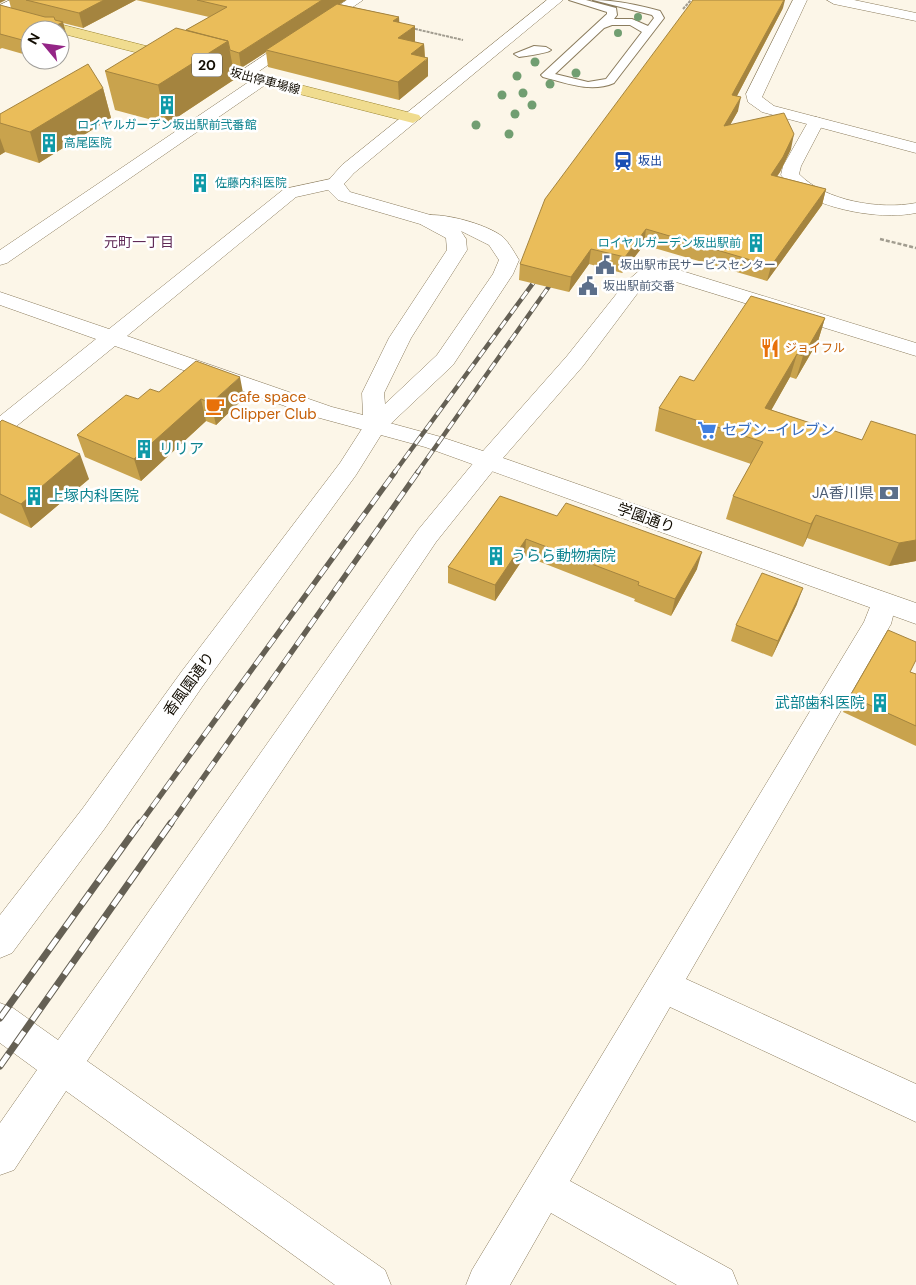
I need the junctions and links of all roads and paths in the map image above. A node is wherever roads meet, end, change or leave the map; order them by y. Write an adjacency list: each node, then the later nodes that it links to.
1 (21, 0): 8 (street)
2 (356, 0): 9 (street)
3 (556, 0): 19 (street)
4 (574, 0): 11 (lane)
5 (598, 0): 13 (lane)
6 (800, 0): 20 (street)
7 (834, 0): 10 (street)
8 (0, 12): 17 (main road, 坂出停車場線 / 20)
9 (336, 14): 12 (street); 17 (street)
10 (916, 16)
11 (600, 26): 13 (lane); 13 (lane)
12 (403, 29): 14 (path)
13 (649, 33)
14 (470, 41)
15 (546, 50): 16 (lane)
16 (519, 54)
17 (244, 75): 18 (main road, 坂出停車場線 / 20)
18 (262, 80): 19 (main road, 坂出停車場線 / 20); 25 (street)
19 (414, 118): 22 (street)
20 (816, 122): 21 (street); 23 (street)
21 (916, 148)
22 (335, 183): 24 (street); 27 (street)
23 (916, 208)
24 (427, 220): 29 (street); 29 (street, 香風園通り)
25 (0, 259)
26 (0, 298): 27 (street, 学園通り)
27 (111, 337): 29 (street, 学園通り); 30 (street)
28 (916, 350): 31 (street)
29 (375, 426): 31 (street, 学園通り); 34 (street, 香風園通り)
30 (0, 428)
31 (488, 461): 32 (street, 学園通り); 37 (street)
32 (883, 604): 33 (street, 学園通り); 35 (street)
33 (916, 614)
34 (0, 942)
35 (662, 986): 38 (street); 40 (street)
36 (0, 1021): 37 (street)
37 (61, 1066): 39 (street); 41 (street)
38 (916, 1102)
39 (0, 1156)
40 (545, 1188): 42 (street); 43 (street)
41 (370, 1285)
42 (487, 1285)
43 (717, 1285)

